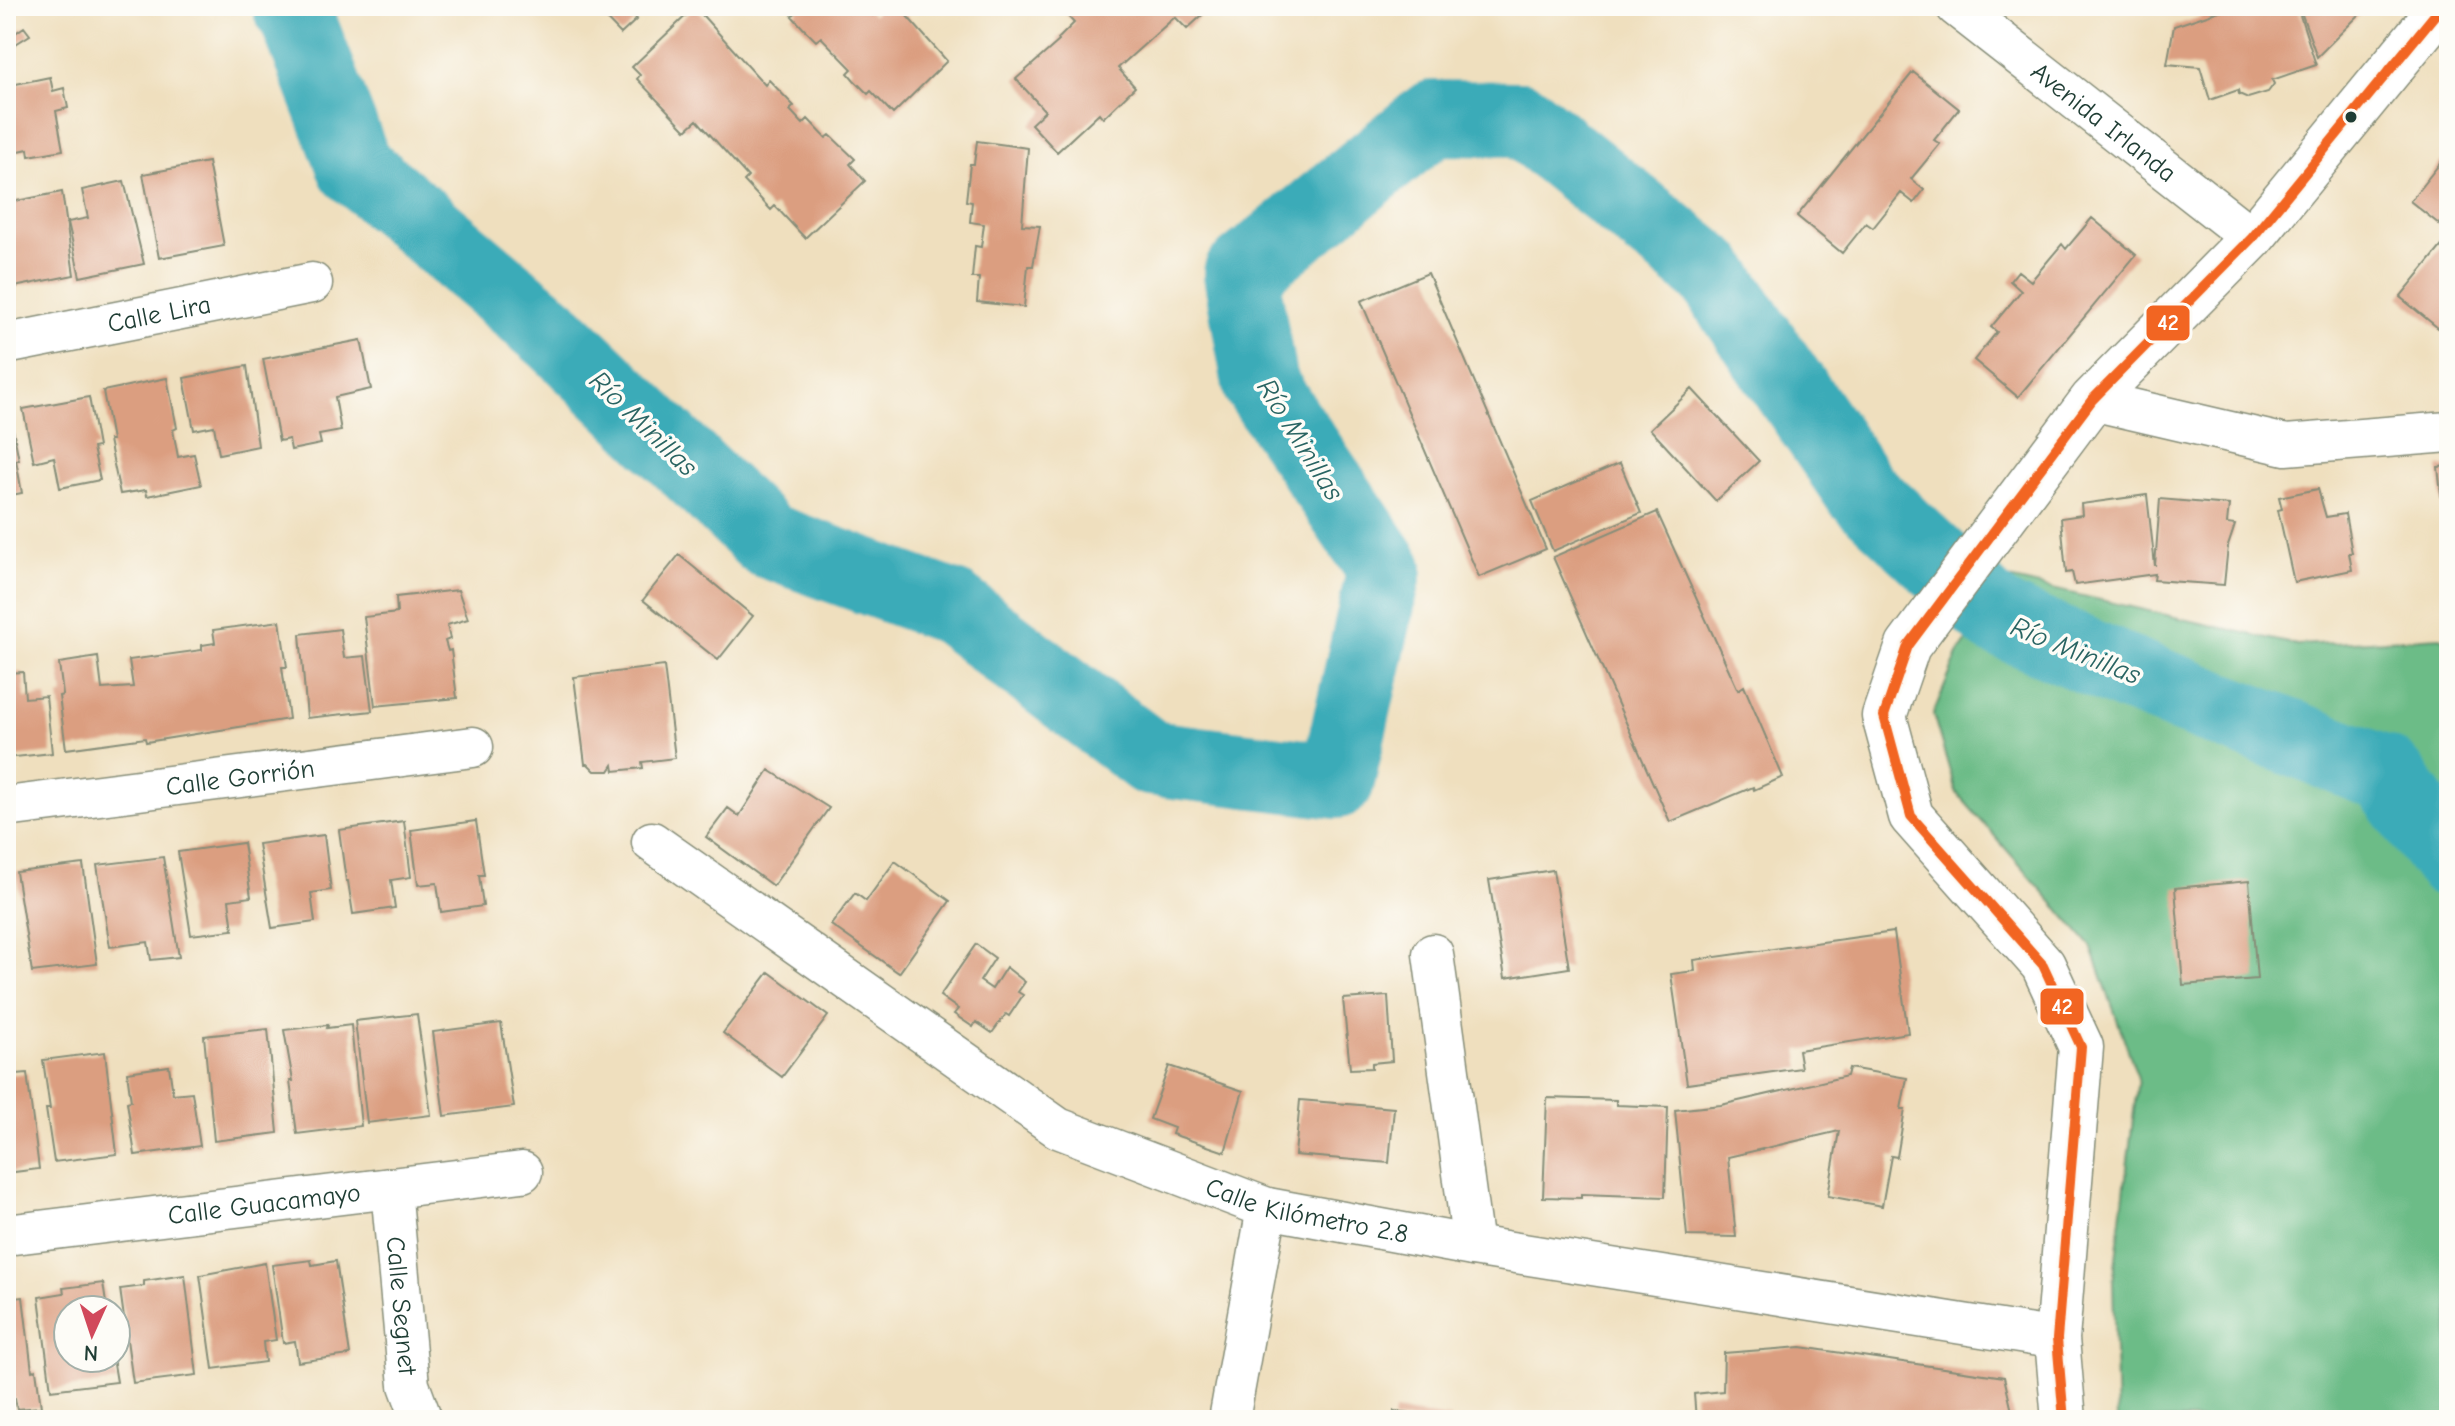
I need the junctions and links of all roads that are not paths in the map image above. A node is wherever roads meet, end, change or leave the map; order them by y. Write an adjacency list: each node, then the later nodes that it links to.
1 (1956, 6): 3 (street, Avenida Irlanda)
2 (2442, 6): 3 (street)
3 (2252, 238): 6 (street)
4 (312, 283): 5 (street, Calle Lira)
5 (6, 344)
6 (2092, 400): 7 (street); 17 (street)
7 (2449, 432)
8 (473, 747): 9 (street, Calle Gorrión)
9 (6, 807)
10 (652, 842): 14 (street, Calle Kilómetro 2.8)
11 (1433, 954): 16 (street)
12 (522, 1172): 13 (street, Calle Guacamayo)
13 (391, 1188): 15 (street, Calle Guacamayo); 18 (street, Calle Segnet)
14 (1267, 1208): 16 (street, Calle Kilómetro 2.8); 19 (street)
15 (6, 1235)
16 (1473, 1246): 17 (street, Calle Kilómetro 2.8)
17 (2057, 1339): 20 (street)
18 (422, 1420)
19 (1229, 1420)
20 (2064, 1420)

